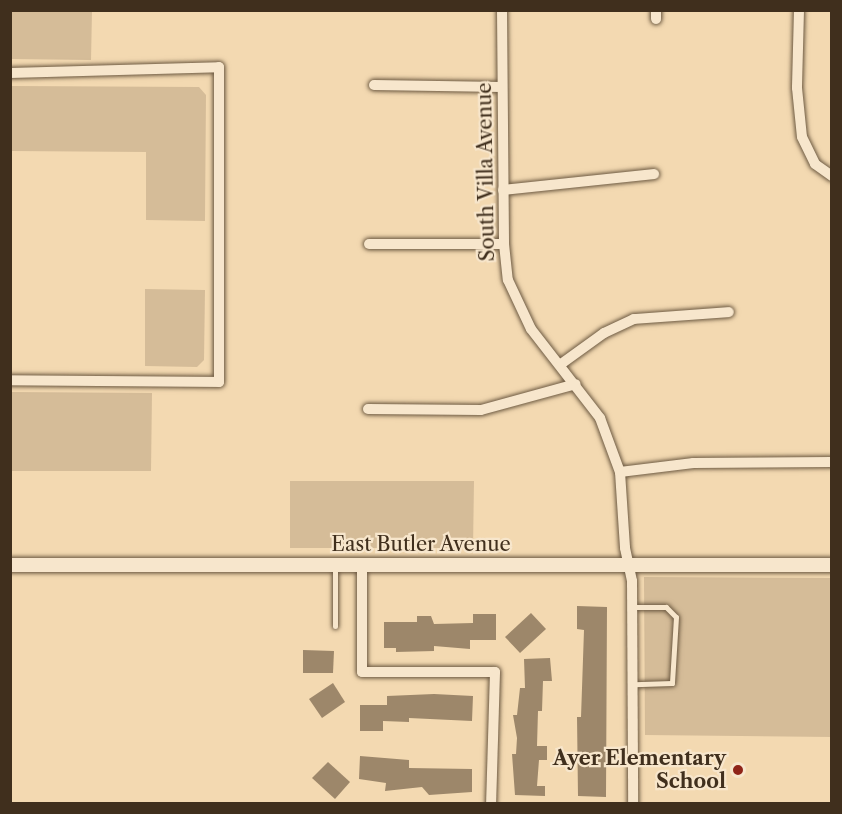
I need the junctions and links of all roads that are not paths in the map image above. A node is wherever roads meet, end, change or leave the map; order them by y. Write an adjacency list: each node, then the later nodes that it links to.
1 (502, 10): 5 (street, South Villa Avenue)
2 (799, 10): 7 (street)
3 (10, 73): 13 (street)
4 (374, 86): 5 (street)
5 (502, 87): 8 (street, South Villa Avenue)
6 (654, 174): 8 (street)
7 (831, 176)
8 (502, 190): 10 (street, South Villa Avenue)
9 (369, 244): 10 (street)
10 (504, 244): 12 (street, South Villa Avenue)
11 (729, 312): 12 (street)
12 (561, 364): 14 (street, South Villa Avenue)
13 (10, 380)
14 (576, 384): 15 (street); 17 (street, South Villa Avenue)
15 (368, 409)
16 (831, 462): 17 (street)
17 (620, 472): 20 (street, South Villa Avenue)
18 (335, 563): 19 (street, East Butler Avenue); 21 (street, East Butler Avenue); 24 (lane)
19 (362, 563): 20 (street, East Butler Avenue); 26 (street)
20 (628, 564): 22 (street, East Butler Avenue); 23 (street, South Villa Avenue)
21 (10, 565)
22 (831, 565)
23 (633, 607): 25 (street, South Villa Avenue); 25 (lane)
24 (335, 626)
25 (633, 684): 27 (street, South Villa Avenue)
26 (491, 804)
27 (633, 804)

